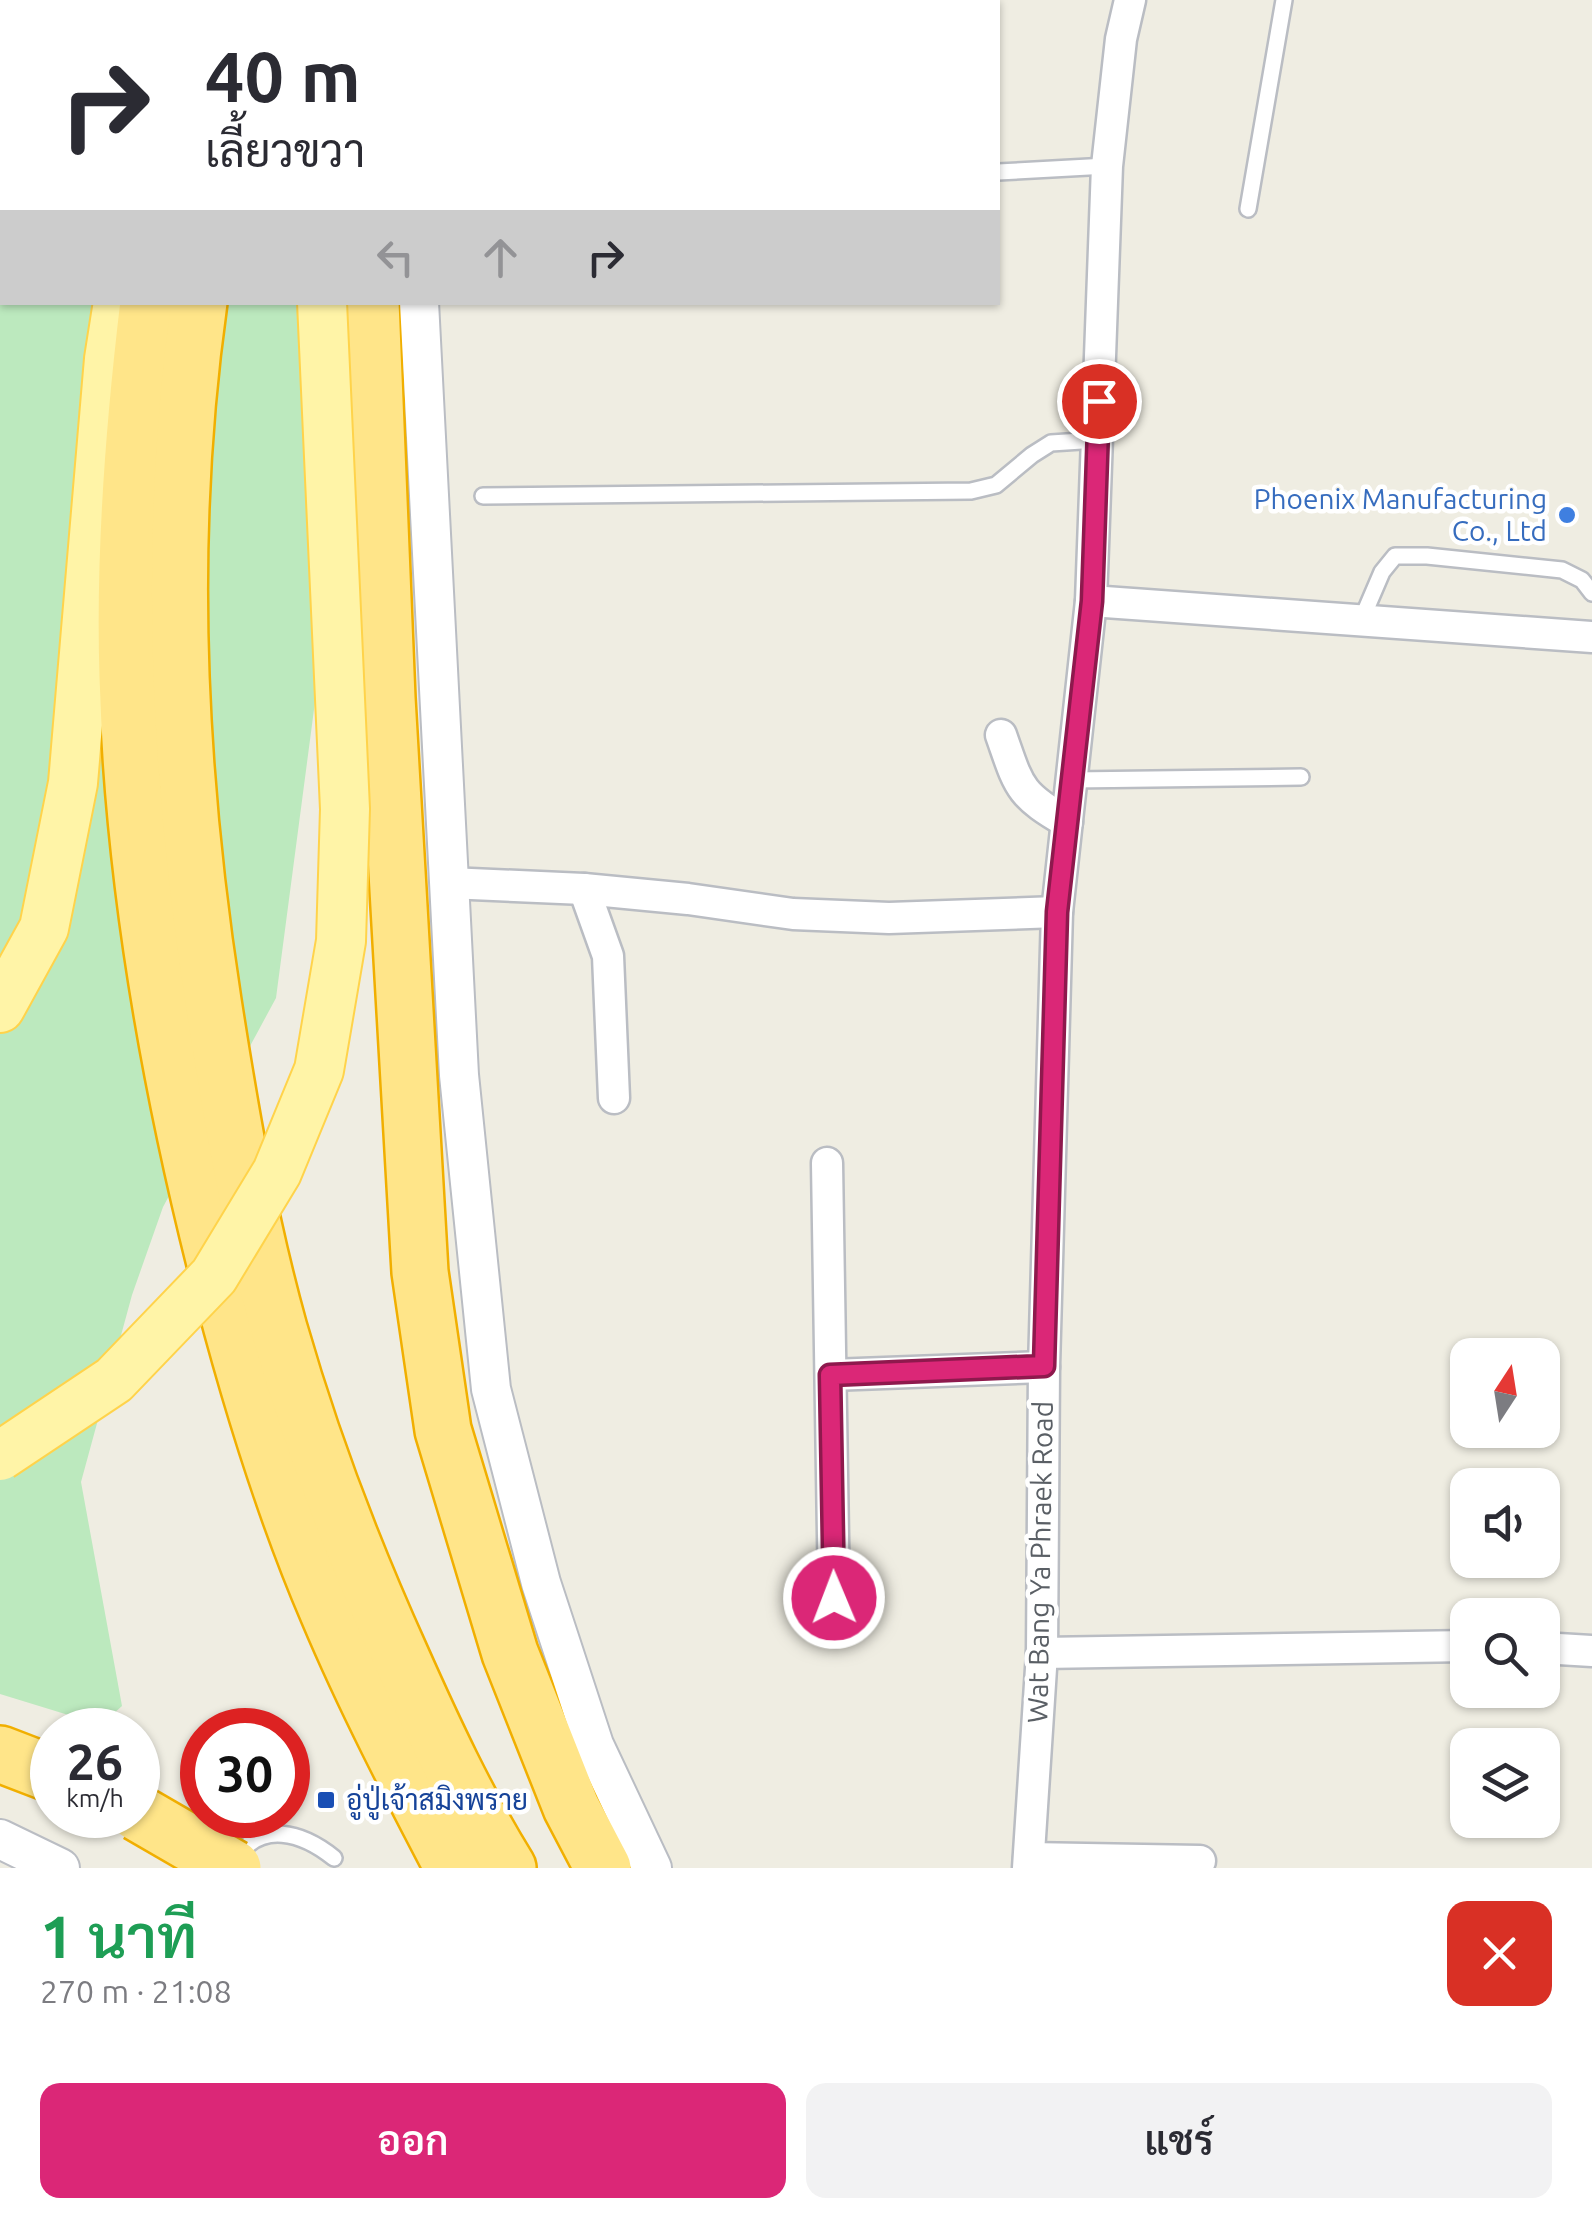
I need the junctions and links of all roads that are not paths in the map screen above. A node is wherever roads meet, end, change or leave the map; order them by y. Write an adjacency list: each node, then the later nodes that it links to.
1 (1130, 0): 3 (street, Wat Bang Ya Phraek Road)
2 (1284, 0): 5 (lane)
3 (1108, 166): 4 (lane); 12 (street, Wat Bang Ya Phraek Road)
4 (1000, 172)
5 (1248, 209)
6 (117, 305): 25 (main road)
7 (148, 305): 45 (highway)
8 (199, 305): 46 (highway)
9 (322, 305): 30 (main road, bridge)
10 (371, 305): 47 (highway)
11 (419, 305): 22 (street)
12 (1098, 440): 13 (lane); 15 (street, Wat Bang Ya Phraek Road)
13 (483, 496)
14 (1592, 593): 16 (lane)
15 (1092, 601): 16 (street); 20 (street, Wat Bang Ya Phraek Road)
16 (1362, 621): 17 (street)
17 (1592, 638)
18 (1001, 736): 21 (street)
19 (1300, 777): 20 (lane)
20 (1072, 780): 21 (street, Wat Bang Ya Phraek Road)
21 (1067, 822): 24 (street, Wat Bang Ya Phraek Road)
22 (449, 883): 23 (street); 48 (street)
23 (584, 889): 24 (street); 26 (street)
24 (1057, 912): 28 (street, Wat Bang Ya Phraek Road)
25 (0, 1008)
26 (614, 1098)
27 (827, 1163): 29 (street)
28 (1044, 1366): 29 (street); 35 (street, Wat Bang Ya Phraek Road)
29 (830, 1375): 31 (street)
30 (0, 1456)
31 (834, 1598)
32 (1450, 1646): 35 (street)
33 (1560, 1649): 34 (street)
34 (1592, 1651)
35 (1042, 1654): 42 (street, Wat Bang Ya Phraek Road)
36 (0, 1754): 37 (highway)
37 (30, 1766)
38 (160, 1826): 44 (highway, bridge)
39 (0, 1839): 43 (street)
40 (334, 1858): 44 (lane)
41 (1200, 1861): 42 (street)
42 (1028, 1863)
43 (60, 1868)
44 (232, 1868)
45 (454, 1868)
46 (508, 1868)
47 (604, 1868)
48 (652, 1868)

